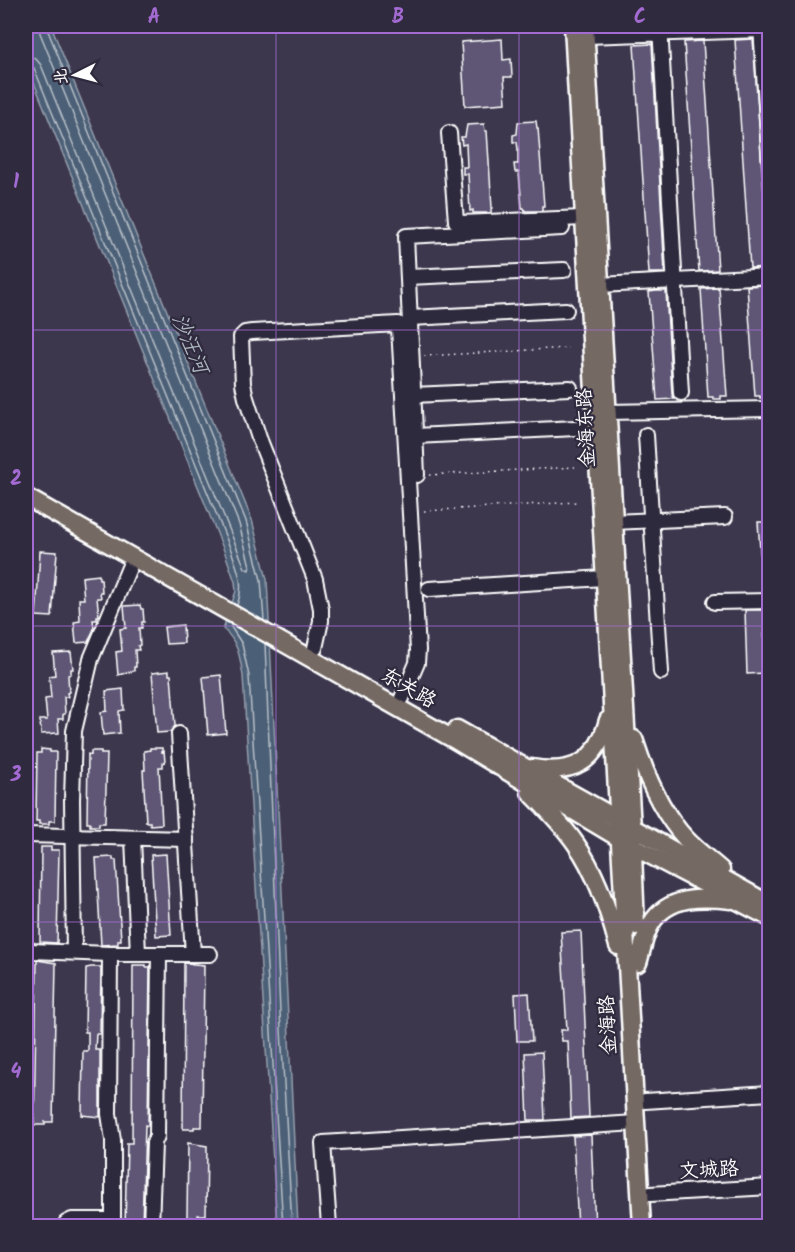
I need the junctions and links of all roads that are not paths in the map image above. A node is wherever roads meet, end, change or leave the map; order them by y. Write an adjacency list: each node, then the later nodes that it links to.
1 (761, 28): 3 (street); 5 (street)
2 (581, 29): 3 (street); 6 (main road, 金海东路); 12 (main road, 金海东路)
3 (660, 29): 11 (street)
4 (449, 133): 6 (street)
5 (770, 167)
6 (584, 218): 20 (main road, 金海东路)
7 (562, 228): 10 (street)
8 (564, 270): 10 (street)
9 (770, 276): 11 (street)
10 (408, 277): 14 (street)
11 (675, 281): 12 (street); 16 (street)
12 (600, 285): 19 (main road, 金海东路)
13 (566, 310): 14 (street)
14 (410, 318): 17 (street)
15 (570, 388): 17 (street)
16 (681, 393)
17 (413, 395): 22 (street)
18 (770, 409): 19 (street)
19 (607, 412): 28 (main road, 金海东路)
20 (596, 428): 22 (street); 30 (main road, 金海东路)
21 (646, 435): 27 (street)
22 (415, 436): 23 (street)
23 (417, 476)
24 (26, 484): 34 (main road, 东关路)
25 (26, 497): 29 (main road, 东关路)
26 (725, 517): 27 (street)
27 (650, 520): 28 (street); 35 (street)
28 (613, 522): 37 (main road, 金海东路)
29 (133, 558): 39 (main road, 东关路); 42 (street)
30 (604, 578): 31 (street); 37 (main road, 金海东路)
31 (429, 589)
32 (770, 601): 33 (street)
33 (715, 602)
34 (315, 648): 36 (main road, 东关路); 36 (street)
35 (661, 672)
36 (402, 698): 39 (main road, 东关路)
37 (619, 710): 39 (main road); 40 (main road, 金海东路); 45 (main road)
38 (179, 734): 44 (street)
39 (520, 771): 40 (main road, 东关路); 56 (main road)
40 (626, 833): 45 (main road, 东关路); 55 (main road, 金海路); 56 (main road, 金海路)
41 (26, 835): 42 (street)
42 (73, 836): 43 (street); 49 (street)
43 (134, 838): 44 (street); 51 (street)
44 (186, 839): 53 (street)
45 (743, 897): 46 (main road, 东关路); 47 (main road, 东关路); 55 (main road)
46 (770, 905)
47 (770, 918)
48 (27, 951): 49 (street)
49 (74, 952): 50 (street)
50 (110, 954): 51 (street); 62 (street)
51 (138, 954): 52 (street)
52 (159, 954): 53 (street); 64 (street)
53 (193, 954): 54 (street)
54 (210, 954)
55 (638, 963): 58 (main road, 金海路)
56 (628, 988): 59 (main road, 金海路)
57 (770, 1093): 58 (street)
58 (645, 1101): 61 (main road, 金海路)
59 (636, 1123): 65 (street); 66 (main road, 金海路)
60 (770, 1187): 61 (street, 文城路)
61 (650, 1194): 67 (main road, 金海路)
62 (113, 1223): 63 (street)
63 (65, 1227)
64 (152, 1227)
65 (329, 1227)
66 (642, 1227)
67 (652, 1227)

